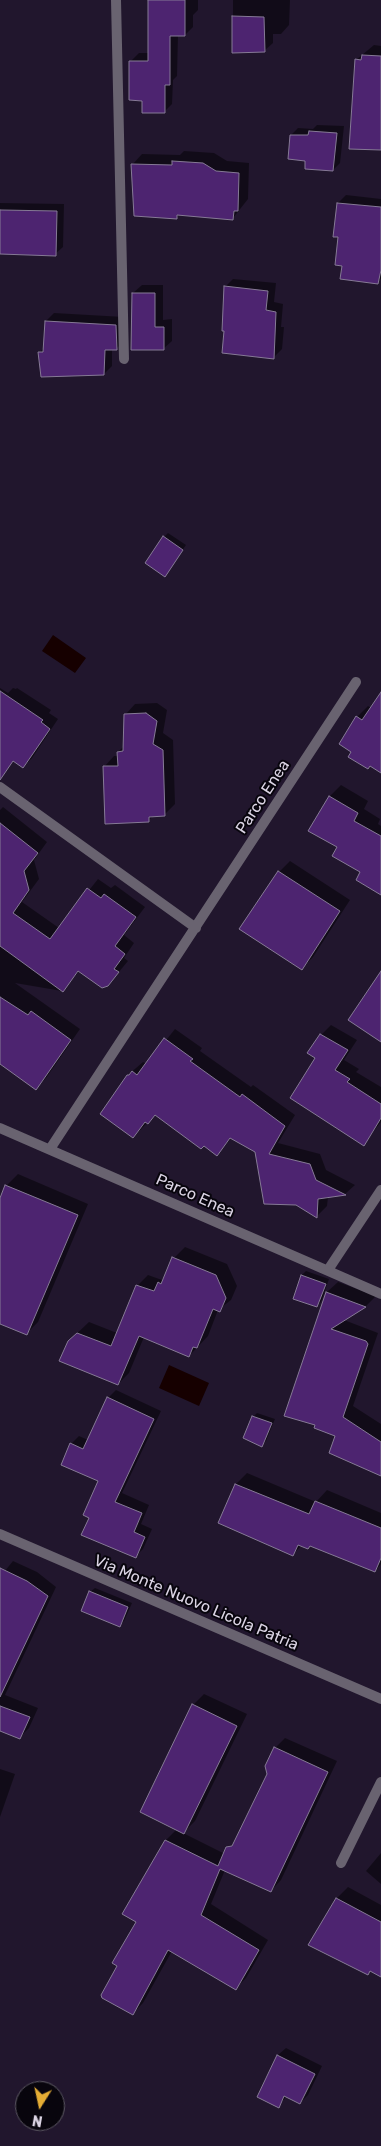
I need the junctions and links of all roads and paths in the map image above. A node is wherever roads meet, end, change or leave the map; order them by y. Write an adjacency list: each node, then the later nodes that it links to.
1 (116, 0): 2 (street)
2 (124, 359)
3 (356, 682): 5 (street, Parco Enea)
4 (0, 787): 5 (street)
5 (196, 928): 7 (street, Parco Enea)
6 (0, 1128): 7 (street, Parco Enea)
7 (50, 1149): 9 (street, Parco Enea)
8 (381, 1190): 9 (street)
9 (328, 1270): 10 (street, Parco Enea)
10 (381, 1294)
11 (0, 1534): 12 (street, Via Monte Nuovo Licola Patria)
12 (381, 1700)
13 (381, 1782): 14 (street)
14 (340, 1863)

